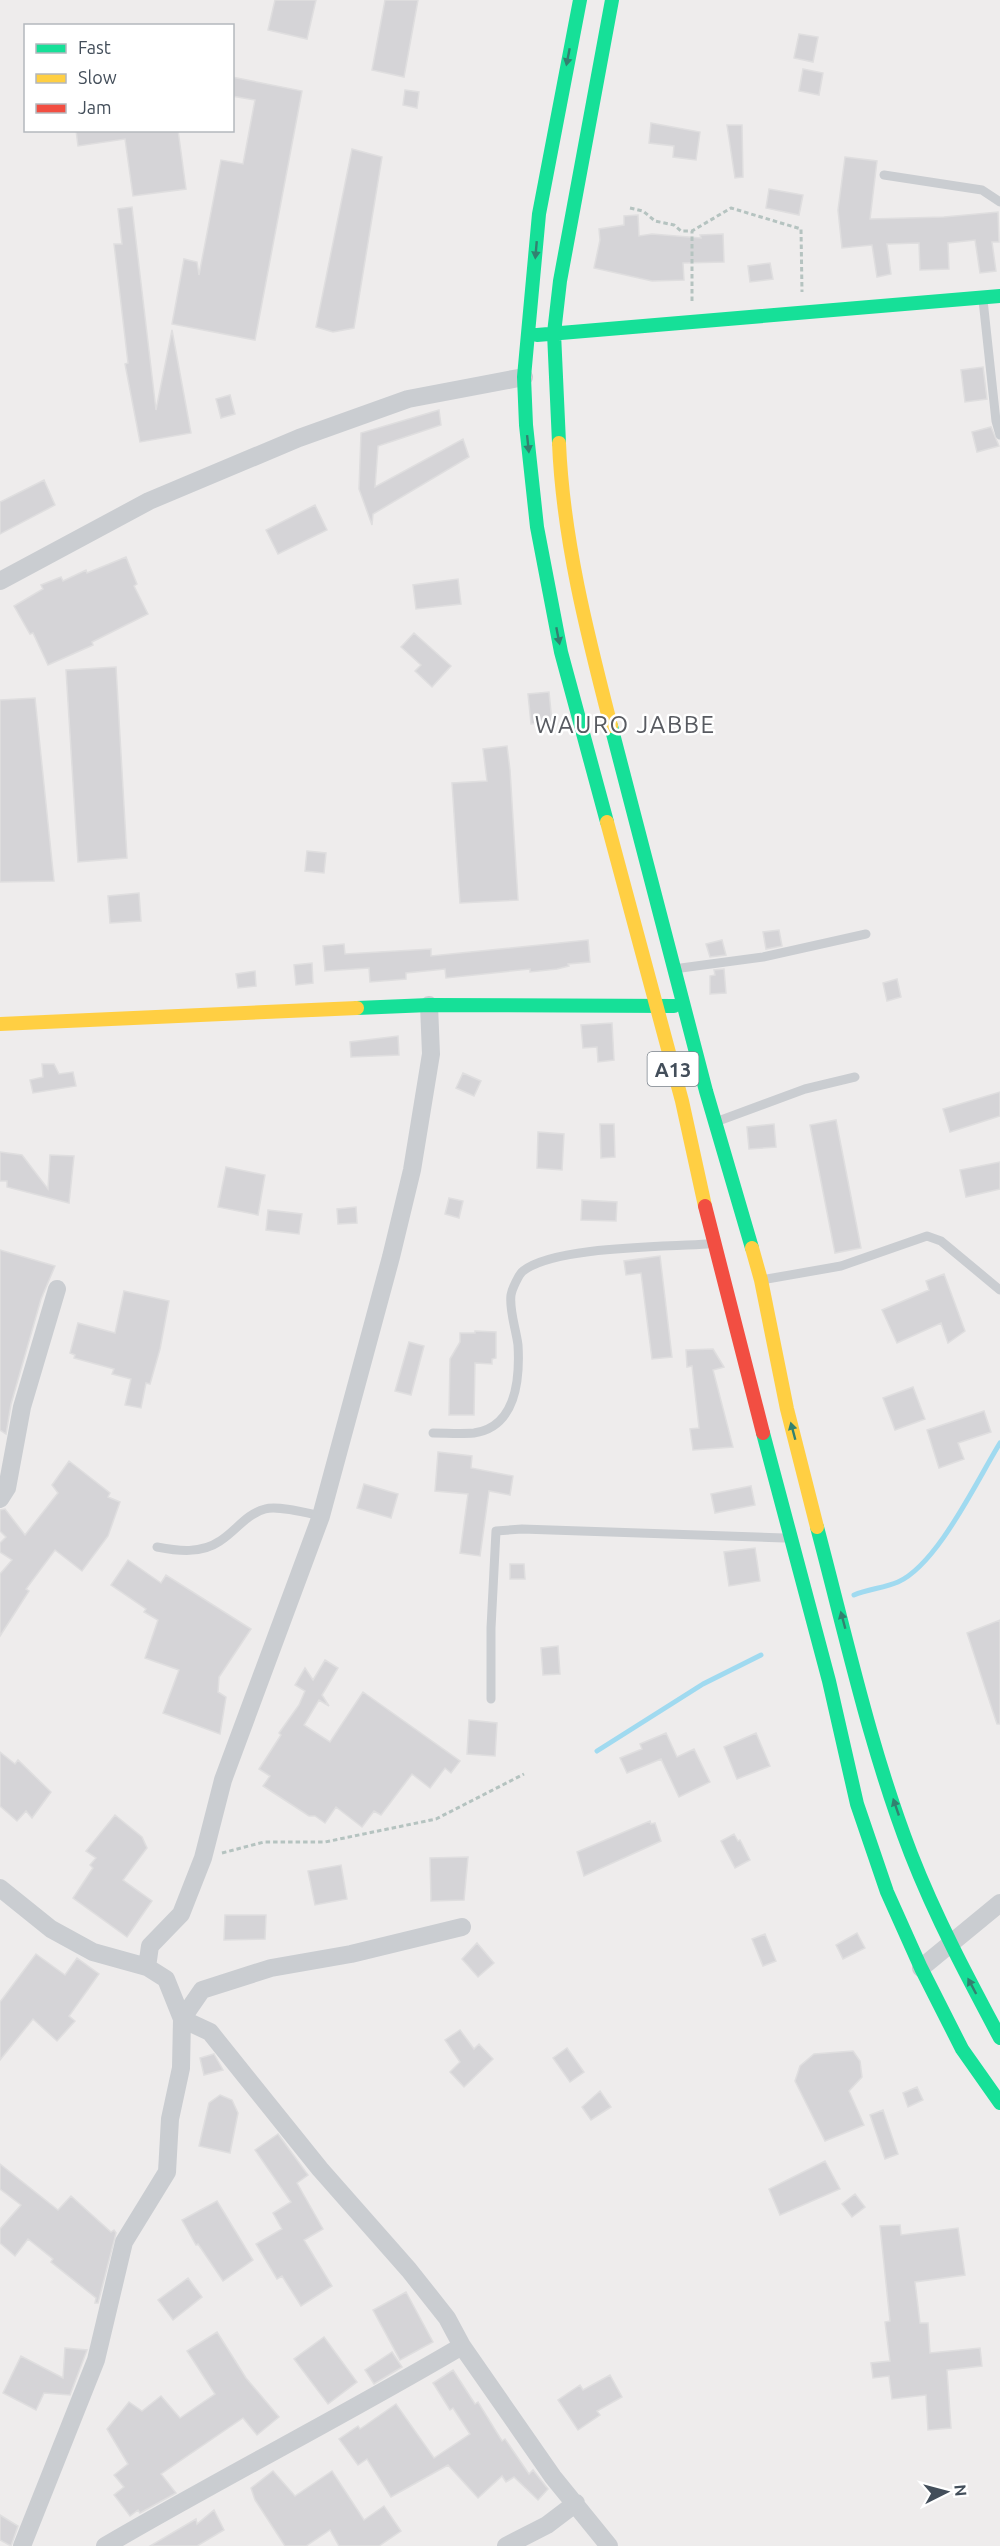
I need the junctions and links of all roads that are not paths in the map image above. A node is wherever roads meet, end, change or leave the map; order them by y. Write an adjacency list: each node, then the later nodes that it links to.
1 (580, 0): 8 (main road, A13, one-way to 8)
2 (612, 0): 7 (main road, A13)
3 (884, 175): 4 (lane)
4 (1000, 202)
5 (1000, 296): 6 (main road)
6 (983, 298): 7 (main road); 10 (lane)
7 (554, 333): 8 (main road); 13 (main road, A13)
8 (529, 336): 9 (main road, A13)
9 (524, 377): 11 (street); 15 (main road, A13, one-way to 15)
10 (1000, 435)
11 (0, 581)
12 (866, 934): 13 (lane)
13 (675, 969): 16 (main road, A13)
14 (429, 1005): 15 (main road); 17 (main road); 26 (street)
15 (656, 1006): 16 (main road); 20 (main road, A13)
16 (684, 1006): 19 (main road, A13)
17 (0, 1024)
18 (855, 1077): 19 (lane)
19 (716, 1122): 21 (main road, A13)
20 (713, 1244): 24 (lane); 27 (main road, A13)
21 (761, 1280): 23 (lane); 33 (main road, A13, one-way to 21)
22 (57, 1289): 25 (street)
23 (1000, 1290)
24 (433, 1432)
25 (0, 1499)
26 (321, 1516): 28 (lane); 34 (street)
27 (789, 1538): 29 (lane); 35 (main road, A13)
28 (157, 1547)
29 (491, 1699)
30 (0, 1888): 34 (street)
31 (1000, 1903): 33 (street)
32 (462, 1927): 36 (street)
33 (950, 1944): 35 (street); 37 (main road, A13, one-way to 33)
34 (147, 1967): 36 (street)
35 (921, 1968): 38 (main road, A13)
36 (182, 2019): 39 (street); 41 (street)
37 (1000, 2038)
38 (1000, 2103)
39 (462, 2346): 40 (street); 42 (street)
40 (576, 2503): 43 (street); 44 (street)
41 (21, 2546)
42 (105, 2546)
43 (506, 2546)
44 (609, 2546)

